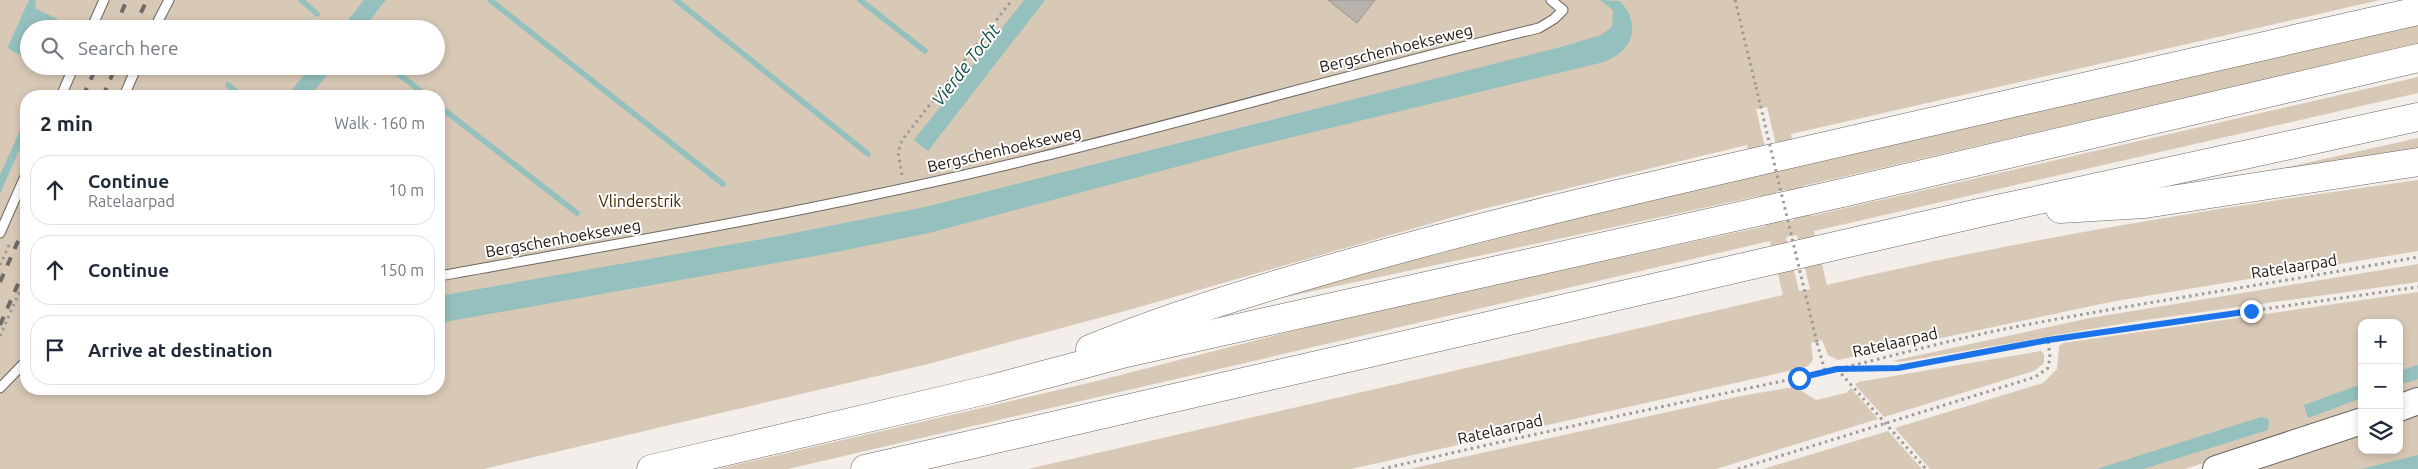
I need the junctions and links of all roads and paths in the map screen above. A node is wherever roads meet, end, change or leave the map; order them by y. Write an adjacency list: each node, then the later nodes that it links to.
1 (104, 0): 7 (lane)
2 (169, 0): 8 (lane)
3 (1012, 0): 17 (path)
4 (1551, 0): 17 (lane, Bergschenhoekseweg)
5 (1735, 0): 28 (path, bridge)
6 (2418, 12): 30 (highway)
7 (95, 20)
8 (159, 20)
9 (2418, 58): 30 (highway)
10 (70, 75): 12 (lane)
11 (133, 75): 13 (lane)
12 (64, 90)
13 (127, 90)
14 (2418, 117): 18 (highway)
15 (2418, 162): 18 (highway)
16 (20, 188): 19 (lane)
17 (905, 188): 21 (lane, Bergschenhoekseweg)
18 (1978, 213): 36 (highway)
19 (0, 233)
20 (2418, 257): 27 (path, Ratelaarpad)
21 (445, 275)
22 (2418, 287): 25 (path)
23 (20, 291): 24 (path)
24 (0, 336)
25 (2048, 340): 27 (path); 34 (path)
26 (20, 367): 29 (lane)
27 (1837, 369): 28 (path, Ratelaarpad); 34 (path)
28 (1824, 371): 37 (path, Ratelaarpad)
29 (0, 388)
30 (991, 389): 35 (highway)
31 (2418, 402): 32 (street)
32 (2403, 407)
33 (2358, 422): 40 (street)
34 (1885, 423): 38 (path); 39 (path)
35 (651, 469)
36 (865, 469)
37 (1382, 469)
38 (1738, 469)
39 (1926, 469)
40 (2216, 469)

